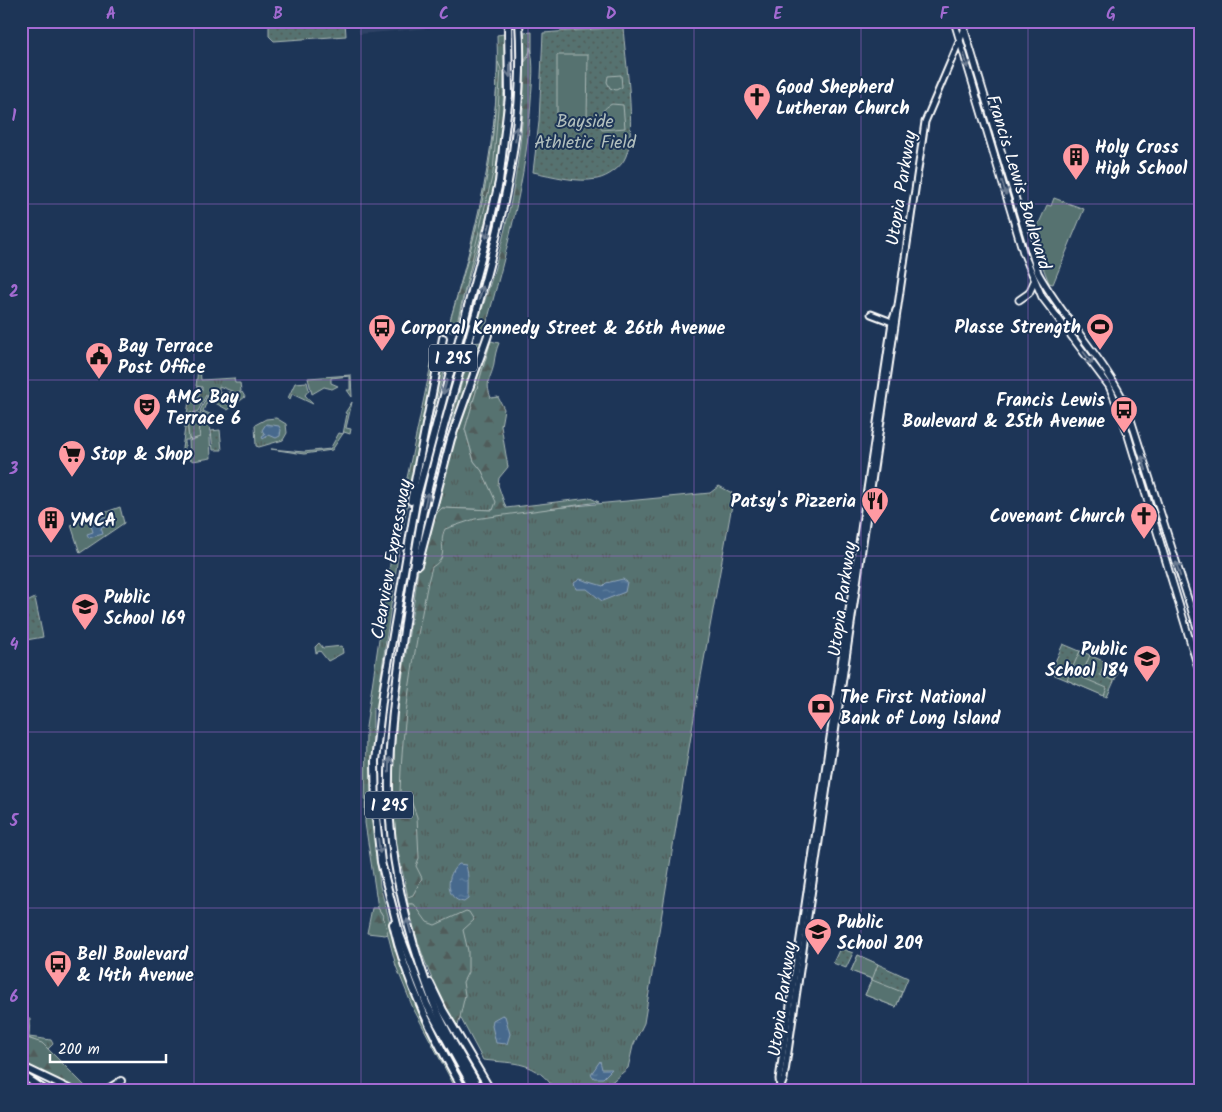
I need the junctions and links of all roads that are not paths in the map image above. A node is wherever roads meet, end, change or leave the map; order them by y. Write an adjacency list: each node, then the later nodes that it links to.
1 (508, 21): 19 (highway, Clearview Expressway / I 295, one-way to 19)
2 (519, 21): 15 (highway, Clearview Expressway / I 295, one-way to 2)
3 (954, 21): 7 (main road, Francis Lewis Boulevard)
4 (962, 21): 6 (main road, Francis Lewis Boulevard)
5 (968, 21): 6 (main road, Utopia Parkway)
6 (965, 29): 7 (main road, Utopia Parkway); 16 (main road, Francis Lewis Boulevard, one-way to 6)
7 (960, 40): 8 (main road, Francis Lewis Boulevard, one-way to 8); 10 (main road, Utopia Parkway)
8 (1034, 282): 9 (main road); 17 (main road, Francis Lewis Boulevard, one-way to 17)
9 (1020, 300)
10 (897, 307): 12 (main road, Utopia Parkway); 12 (main road, Utopia Parkway)
11 (871, 314): 12 (main road)
12 (892, 322)
13 (488, 335): 15 (highway)
14 (443, 338): 19 (highway)
15 (403, 635): 21 (highway, Clearview Expressway / I 295, one-way to 15)
16 (1201, 640)
17 (1199, 666): 18 (main road, Francis Lewis Boulevard)
18 (1201, 677)
19 (383, 693): 20 (highway, Clearview Expressway / I 295, one-way to 20)
20 (385, 884): 30 (highway); 31 (highway, Clearview Expressway / I 295)
21 (424, 972): 32 (highway, Clearview Expressway / I 295); 33 (highway)
22 (21, 1066): 28 (highway)
23 (21, 1074): 27 (highway)
24 (121, 1081): 29 (highway)
25 (21, 1085): 26 (highway)
26 (31, 1091)
27 (46, 1091)
28 (73, 1091)
29 (105, 1091)
30 (464, 1091)
31 (475, 1091)
32 (481, 1091)
33 (491, 1091)

